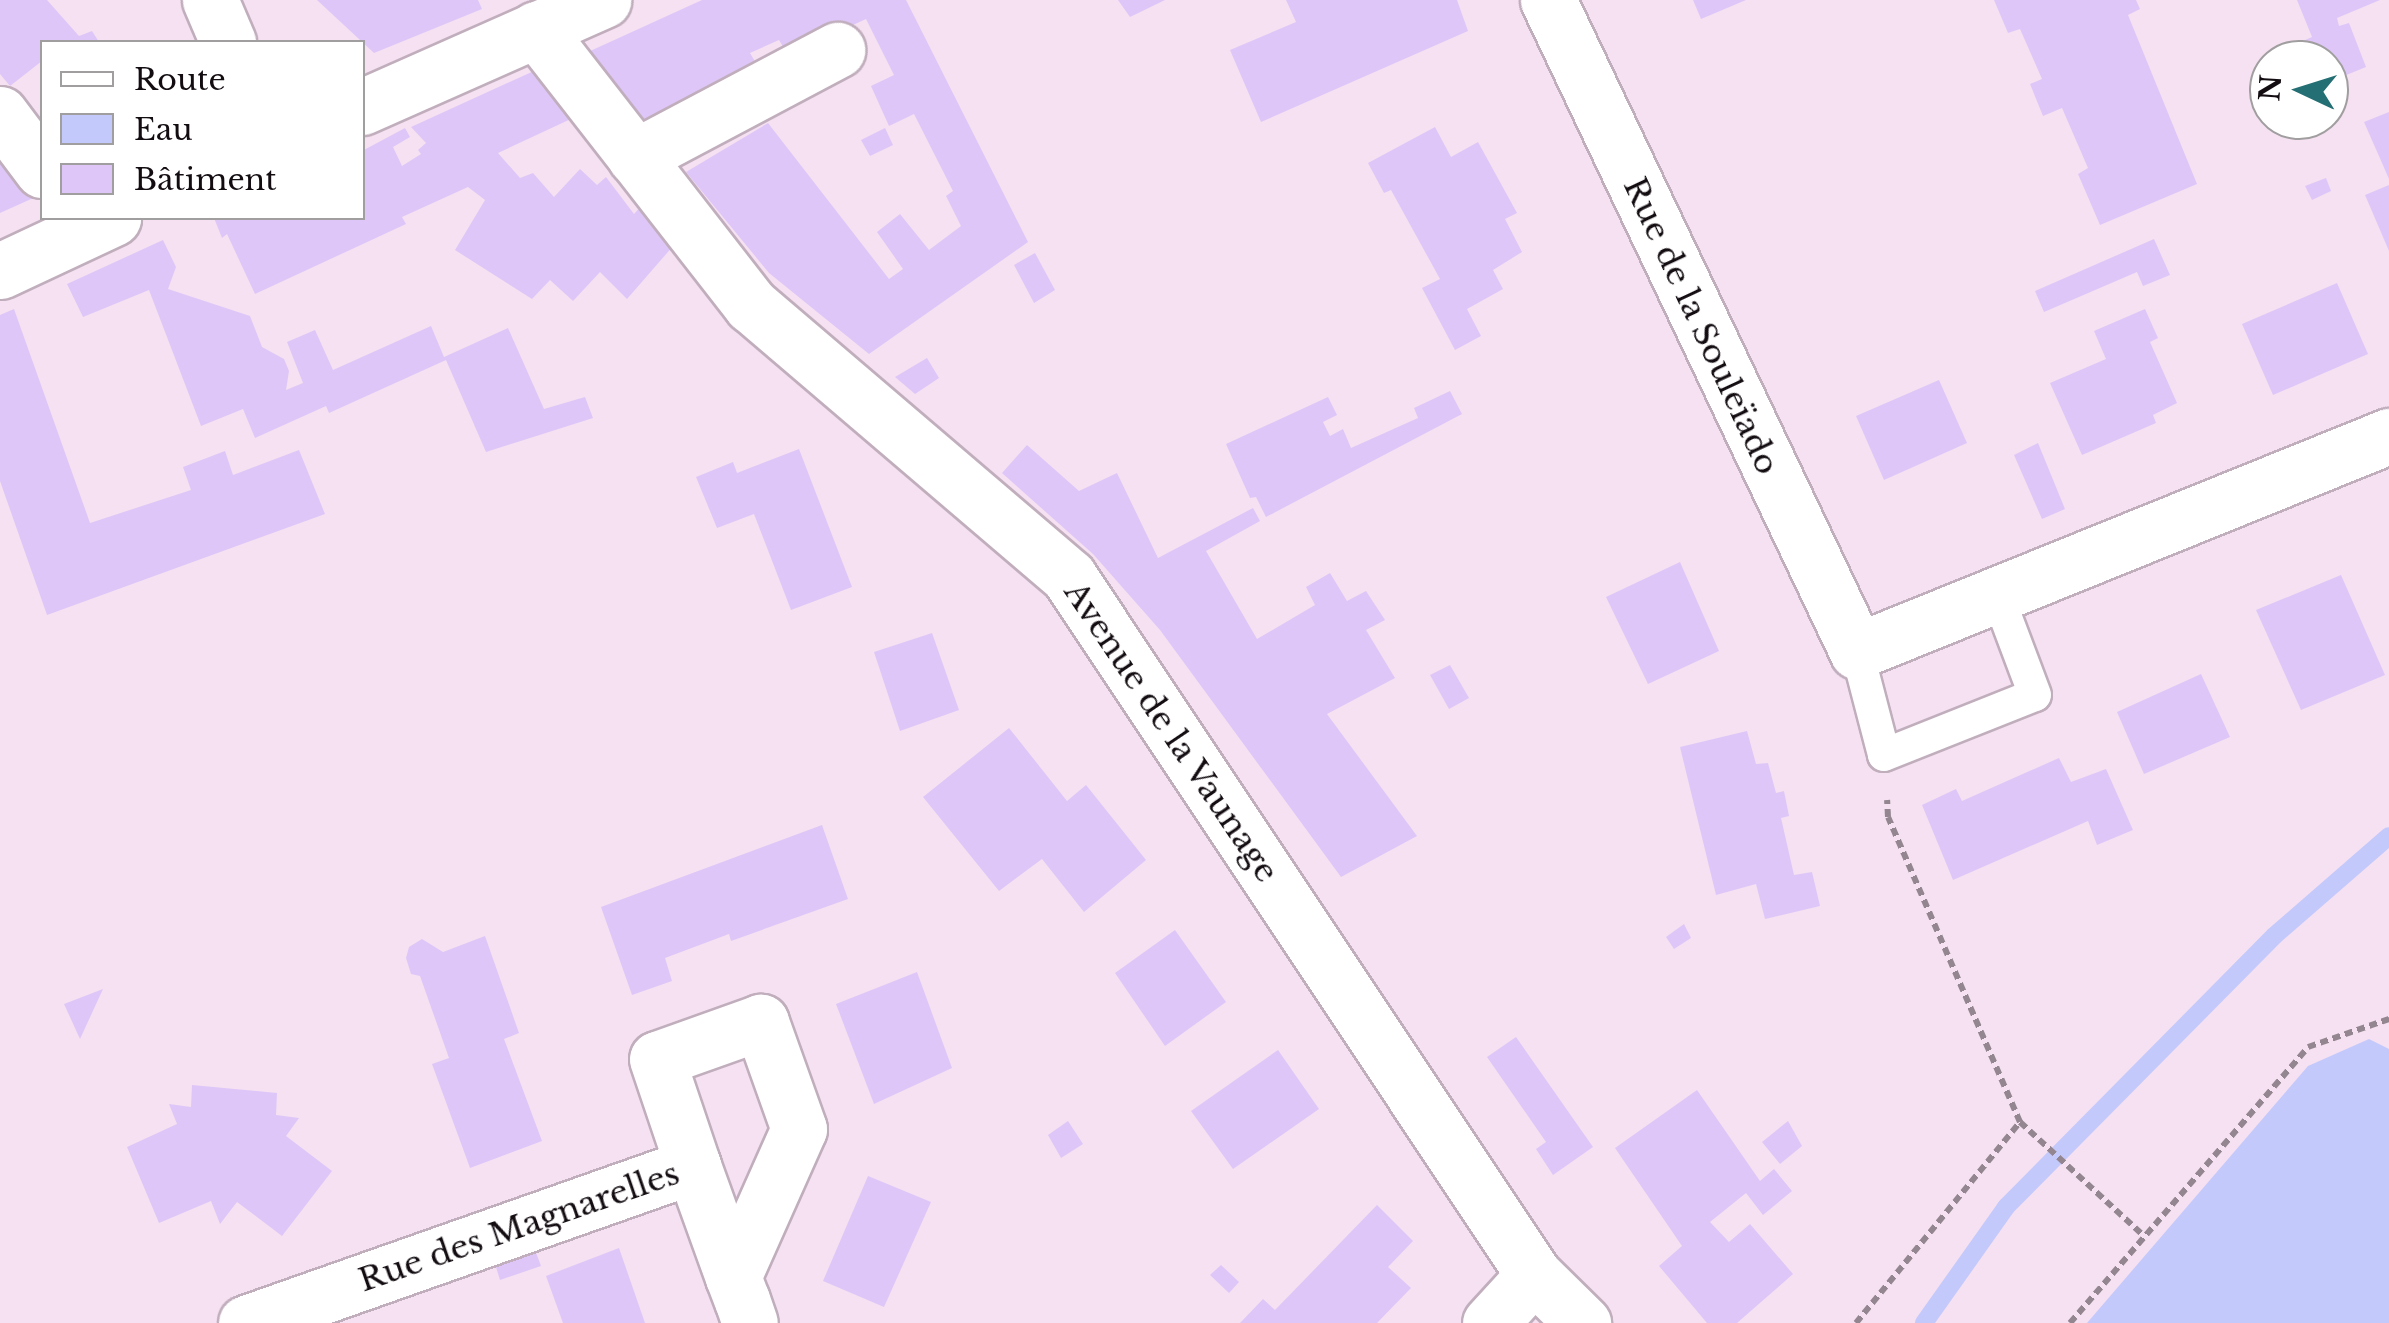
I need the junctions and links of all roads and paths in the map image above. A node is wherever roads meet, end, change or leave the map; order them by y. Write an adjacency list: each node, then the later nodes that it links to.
1 (210, 0): 5 (street)
2 (602, 0): 4 (street)
3 (1548, 0): 15 (street, Rue de la Souleïado)
4 (536, 29): 7 (street); 9 (street, Avenue de la Vaunage)
5 (227, 40)
6 (837, 50): 9 (street)
7 (365, 107)
8 (0, 114): 10 (street)
9 (636, 157): 21 (street, Avenue de la Vaunage)
10 (40, 167)
11 (88, 222): 12 (street)
12 (0, 271)
13 (2389, 436): 14 (street)
14 (1997, 594): 15 (street); 16 (lane)
15 (1856, 650): 16 (lane, Rue de la Souleïado)
16 (1884, 755): 18 (path)
17 (2389, 1019): 20 (path)
18 (2020, 1122): 20 (path); 26 (path)
19 (693, 1166): 22 (street, Rue des Magnarelles); 22 (street); 23 (street, Rue des Magnarelles)
20 (2143, 1235): 27 (path)
21 (1534, 1275): 24 (street); 25 (street, Avenue de la Vaunage)
22 (742, 1300)
23 (246, 1323)
24 (1490, 1323)
25 (1583, 1323)
26 (1856, 1323)
27 (2070, 1323)

